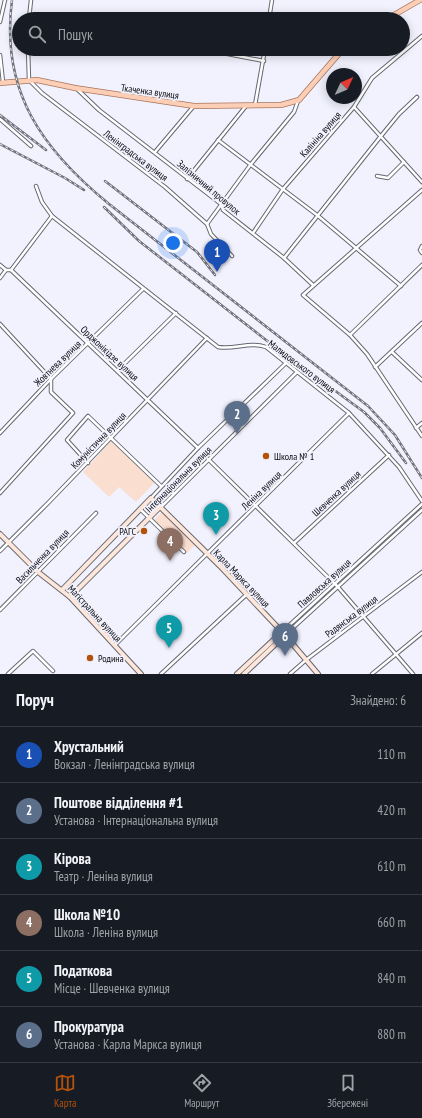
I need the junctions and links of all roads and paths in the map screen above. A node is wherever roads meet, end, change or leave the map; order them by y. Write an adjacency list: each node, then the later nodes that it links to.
1 (5, 0): 8 (street)
2 (32, 0): 5 (street)
3 (272, 0): 6 (street)
4 (420, 0): 7 (main road)
5 (31, 12)
6 (270, 12)
7 (399, 12)
8 (0, 22)
9 (422, 36): 10 (street, Калініна вулиця)
10 (410, 46)
11 (0, 55): 19 (street)
12 (28, 56): 18 (street)
13 (238, 56): 17 (street)
14 (265, 56): 17 (street)
15 (337, 56): 22 (main road)
16 (398, 56): 26 (street, Калініна вулиця)
17 (264, 61): 25 (street)
18 (29, 80): 19 (main road, Ткаченка вулиця); 20 (main road, Ткаченка вулиця); 43 (street, Ленінградська вулиця)
19 (1, 83)
20 (75, 88): 23 (main road, Ткаченка вулиця); 31 (street, Залізничний провулок)
21 (417, 97): 28 (street)
22 (299, 100): 25 (main road, Ткаченка вулиця); 33 (street)
23 (194, 106): 24 (main road, Ткаченка вулиця); 31 (street)
24 (246, 106): 25 (main road, Ткаченка вулиця); 29 (street)
25 (254, 106)
26 (354, 107): 28 (street); 38 (street, Калініна вулиця)
27 (0, 119): 30 (street)
28 (381, 136): 32 (street); 41 (street)
29 (218, 140): 33 (street); 35 (street)
30 (31, 146)
31 (155, 152): 35 (street, Залізничний провулок)
32 (404, 162): 34 (street); 36 (street)
33 (252, 164): 38 (street); 40 (street)
34 (377, 176)
35 (187, 179): 40 (street, Залізничний провулок)
36 (422, 182)
37 (36, 186): 42 (street, Малидовського вулиця)
38 (283, 189): 41 (street); 44 (street, Калініна вулиця)
39 (422, 190): 46 (street)
40 (221, 204): 43 (street); 44 (street, Залізничний провулок)
41 (317, 215): 46 (street); 49 (street)
42 (52, 216): 53 (street); 57 (street, Малидовського вулиця)
43 (207, 224): 48 (street, Ленінградська вулиця)
44 (253, 233): 49 (street, Залізничний провулок)
45 (422, 246): 47 (street)
46 (356, 247): 55 (street); 56 (street)
47 (422, 253)
48 (232, 256)
49 (284, 258): 55 (street, Залізничний провулок)
50 (422, 265): 56 (street)
51 (0, 266): 52 (street)
52 (6, 270): 53 (street); 54 (street)
53 (11, 270): 63 (street, Орджонікідзе вулиця)
54 (0, 278)
55 (313, 286): 61 (street)
56 (401, 286): 61 (street)
57 (143, 289): 58 (street, Малидовського вулиця); 63 (street, Жовтнева вулиця)
58 (176, 313): 62 (street, Малидовського вулиця); 67 (street)
59 (422, 323): 64 (street)
60 (0, 324): 69 (street)
61 (350, 335): 66 (street)
62 (207, 338): 65 (street, Малидовського вулиця); 71 (street, Комуністична вулиця)
63 (88, 344): 67 (street, Орджонікідзе вулиця); 69 (street, Жовтнева вулиця)
64 (392, 352): 66 (street); 70 (street)
65 (286, 363): 68 (street, Малидовського вулиця); 78 (street, Інтернаціональна вулиця)
66 (375, 367): 74 (street)
67 (118, 370): 71 (street, Орджонікідзе вулиця)
68 (297, 372): 72 (street, Малидовського вулиця); 80 (street, Інтернаціональна вулиця)
69 (51, 379): 75 (street, Жовтнева вулиця); 83 (street)
70 (422, 380)
71 (148, 399): 77 (street, Комуністична вулиця); 78 (street, Орджонікідзе вулиця)
72 (349, 413): 79 (street, Малидовського вулиця); 87 (street, Леніна вулиця)
73 (422, 422): 74 (street)
74 (416, 428): 76 (street)
75 (0, 433)
76 (422, 436)
77 (112, 438): 81 (street, Комуністична вулиця); 81 (street); 82 (street)
78 (198, 448): 82 (street, Інтернаціональна вулиця)
79 (389, 455): 85 (street, Малидовського вулиця); 95 (street, Шевченка вулиця)
80 (208, 459): 87 (street); 88 (street, Інтернаціональна вулиця)
81 (88, 463): 94 (street, Комуністична вулиця)
82 (161, 486): 84 (street, Інтернаціональна вулиця)
83 (0, 493)
84 (151, 498): 88 (street, Карла Маркса вулиця); 89 (street, Інтернаціональна вулиця)
85 (422, 501)
86 (422, 504): 101 (street, Павловська вулиця)
87 (256, 506): 95 (street); 98 (street, Леніна вулиця)
88 (160, 507): 92 (street, Інтернаціональна вулиця); 98 (street, Карла Маркса вулиця)
89 (140, 509): 92 (street); 103 (street, Інтернаціональна вулиця)
90 (422, 510): 102 (street, Павловська вулиця)
91 (96, 513): 99 (street, Васильченка вулиця)
92 (149, 519): 97 (street); 105 (street, Інтернаціональна вулиця)
93 (0, 534): 94 (street, Магістральна вулиця)
94 (8, 542): 96 (street, Комуністична вулиця); 99 (street, Магістральна вулиця)
95 (294, 543): 101 (street)
96 (0, 551)
97 (184, 552)
98 (208, 554): 104 (street, Карла Маркса вулиця); 110 (street, Леніна вулиця)
99 (38, 572): 103 (street, Магістральна вулиця); 106 (street, Васильченка вулиця)
100 (422, 572): 107 (street, Радянська вулиця)
101 (334, 584): 102 (street); 109 (street, Павловська вулиця)
102 (338, 587): 107 (street); 109 (street, Павловська вулиця)
103 (62, 590): 105 (street, Магістральна вулиця)
104 (247, 594): 109 (street, Карла Маркса вулиця); 116 (street)
105 (70, 597): 110 (street, Магістральна вулиця)
106 (0, 610)
107 (364, 616): 111 (street); 112 (street, Радянська вулиця)
108 (422, 633): 111 (street)
109 (284, 634): 112 (street, Карла Маркса вулиця); 117 (street, Павловська вулиця); 118 (street, Павловська вулиця)
110 (114, 645): 115 (street, Магістральна вулиця)
111 (396, 655): 121 (street); 122 (street)
112 (306, 660): 119 (street, Радянська вулиця); 120 (street, Карла Маркса вулиця)
113 (53, 671): 114 (street)
114 (8, 674)
115 (141, 674)
116 (161, 674)
117 (237, 674)
118 (244, 674)
119 (290, 674)
120 (318, 674)
121 (372, 674)
122 (413, 674)

